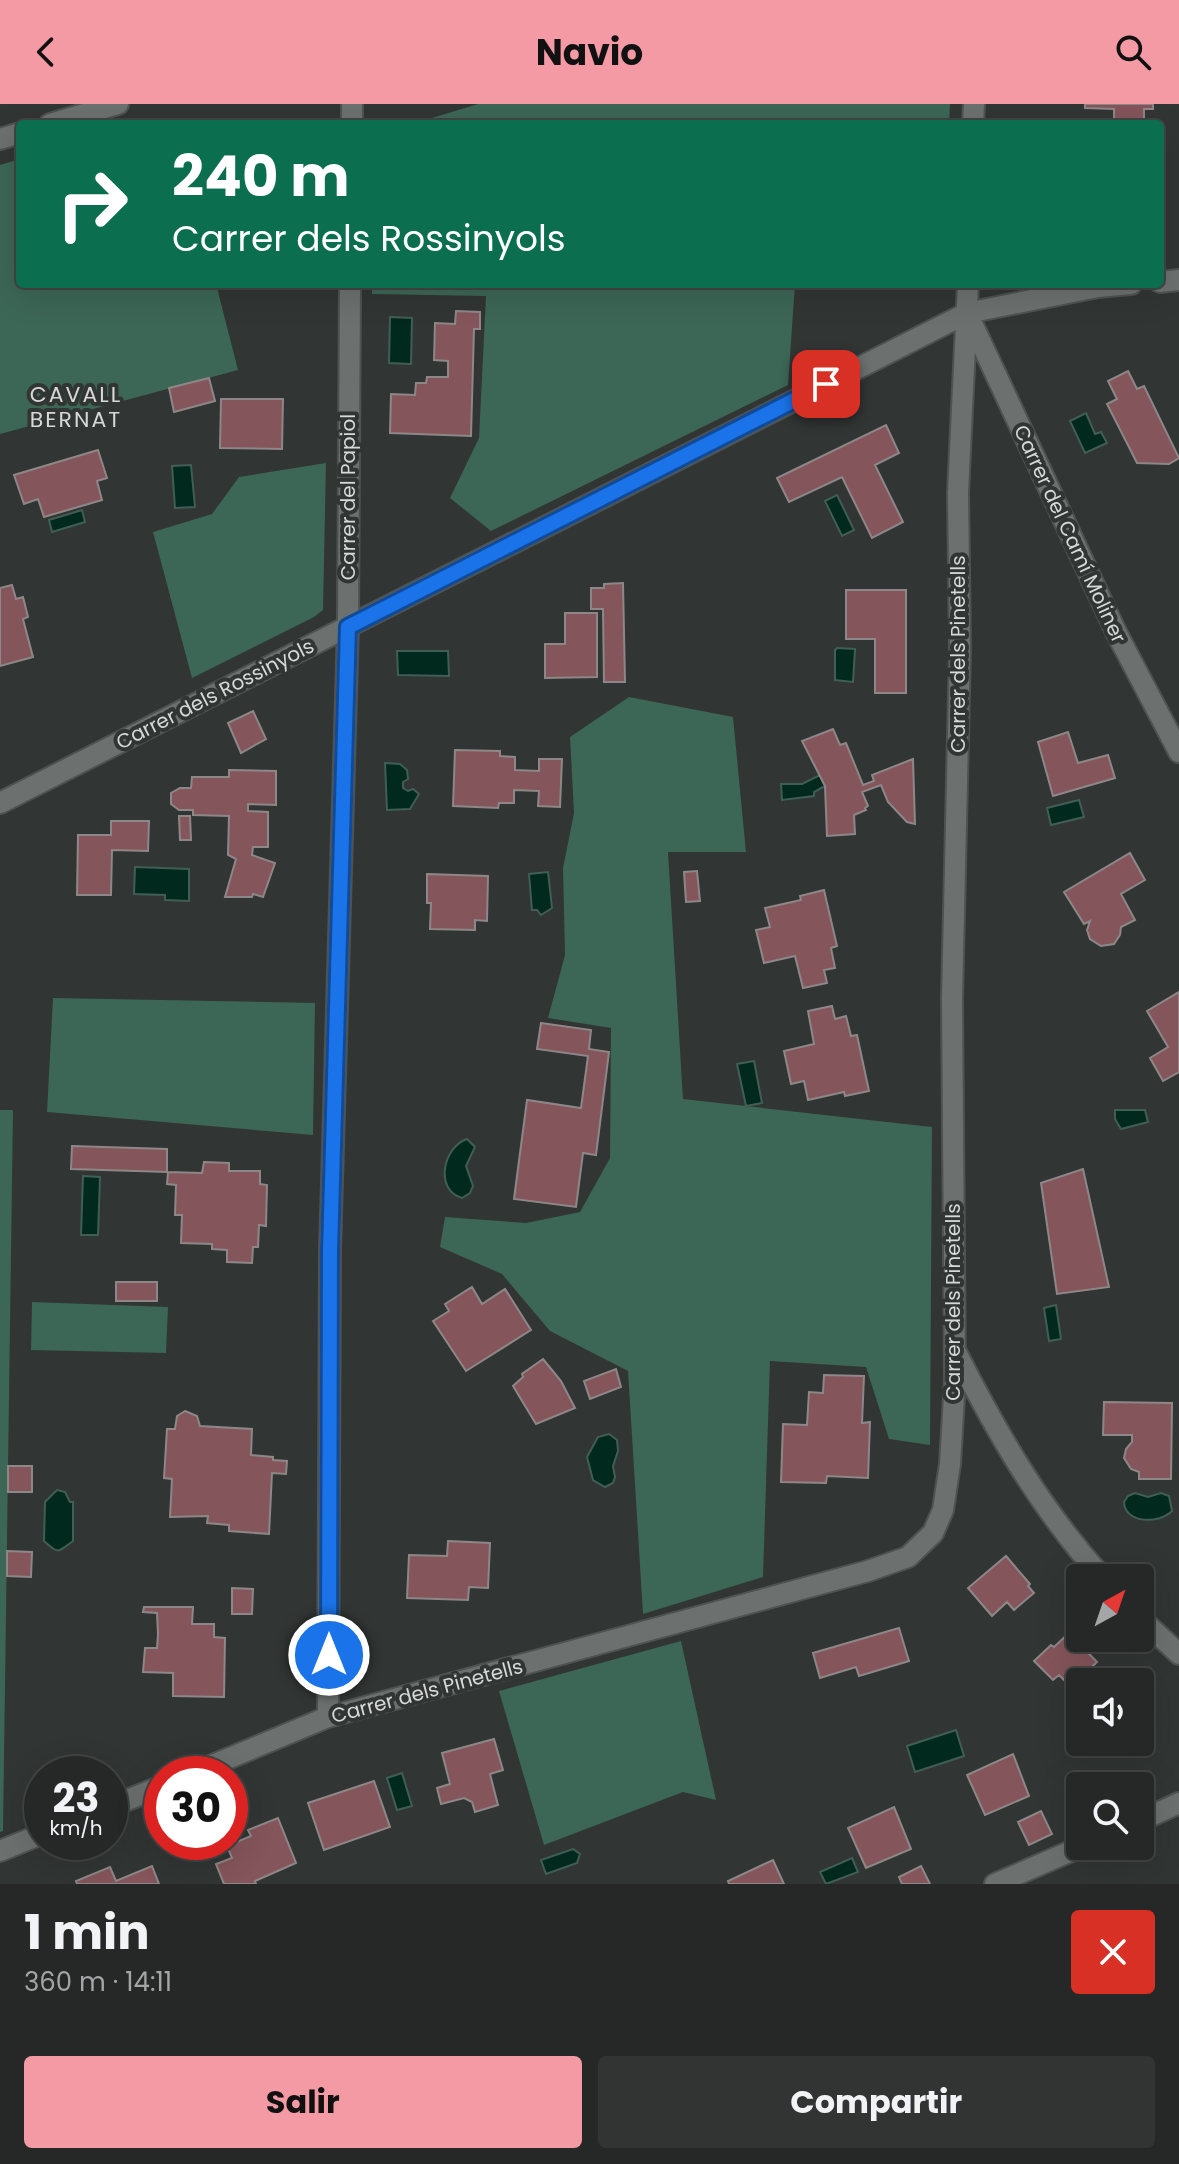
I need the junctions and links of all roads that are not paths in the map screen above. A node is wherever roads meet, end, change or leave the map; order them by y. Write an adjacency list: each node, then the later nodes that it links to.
1 (118, 104): 2 (street)
2 (64, 120)
3 (350, 288): 7 (street, Carrer del Papiol)
4 (968, 288): 6 (street, Carrer dels Pinetells)
5 (1093, 288): 6 (street, Carrer dels Rossinyols)
6 (967, 313): 7 (street, Carrer dels Rossinyols); 8 (street, Carrer del Camí Moliner); 10 (street, Carrer dels Pinetells)
7 (348, 627): 9 (street, Carrer dels Rossinyols); 14 (street, Carrer del Papiol)
8 (1179, 752)
9 (0, 803)
10 (955, 1350): 11 (street); 14 (street, Carrer dels Pinetells)
11 (1091, 1564)
12 (1154, 1631): 13 (street)
13 (1179, 1654)
14 (328, 1717): 15 (street, Carrer dels Pinetells)
15 (234, 1756)
16 (1179, 1803): 17 (street)
17 (1154, 1815)
18 (24, 1841): 19 (street)
19 (0, 1851)
20 (1066, 1853): 21 (street)
21 (995, 1884)

